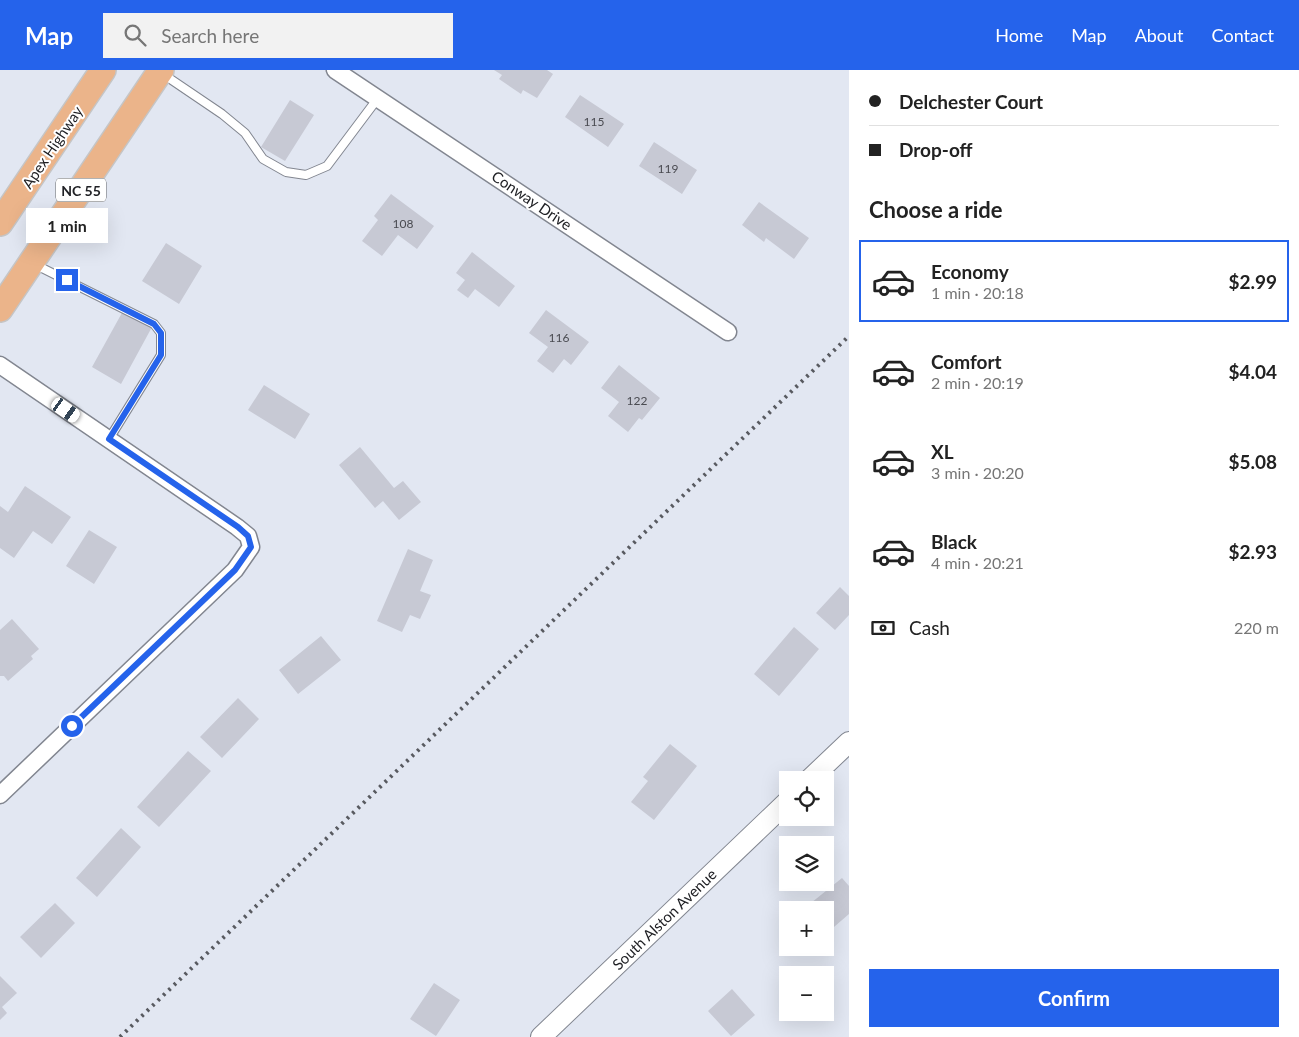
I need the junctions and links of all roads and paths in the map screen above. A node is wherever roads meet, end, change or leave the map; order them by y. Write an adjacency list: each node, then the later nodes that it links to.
1 (103, 70): 5 (main road, Apex Highway / NC 55)
2 (335, 70): 4 (street, Conway Drive)
3 (160, 71): 4 (lane); 6 (main road, NC 55)
4 (378, 98): 8 (street, Conway Drive)
5 (0, 223)
6 (33, 263): 7 (main road, NC 55); 10 (lane)
7 (0, 309)
8 (728, 332)
9 (0, 365): 10 (street)
10 (109, 439): 13 (street)
11 (849, 742): 12 (street)
12 (818, 771)
13 (0, 795)
14 (779, 810): 15 (street, South Alston Avenue)
15 (541, 1037)

